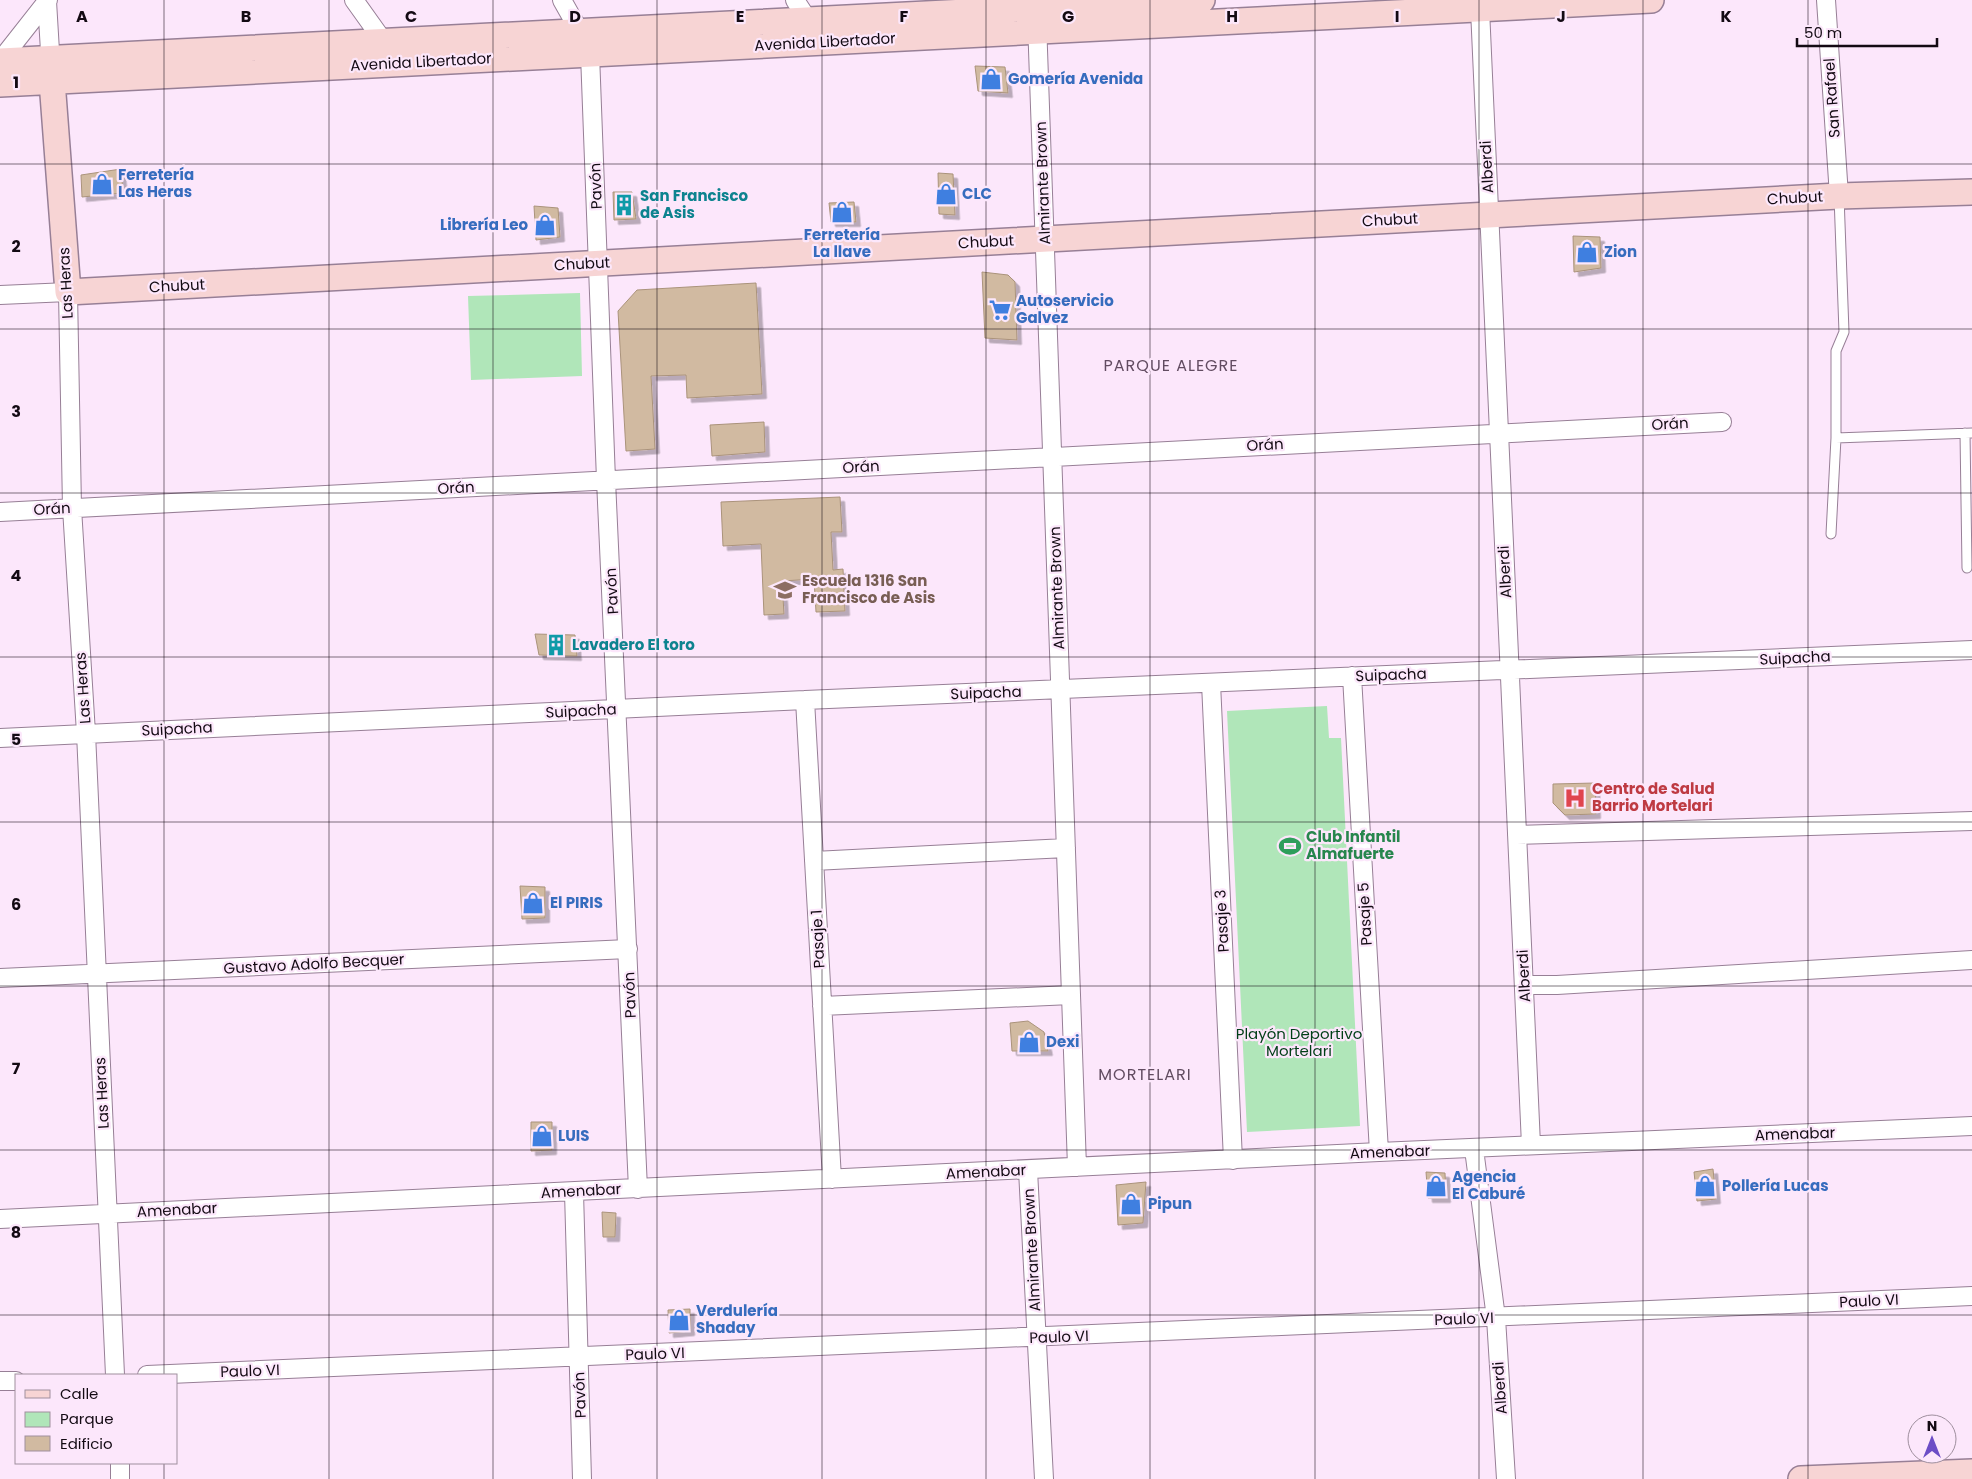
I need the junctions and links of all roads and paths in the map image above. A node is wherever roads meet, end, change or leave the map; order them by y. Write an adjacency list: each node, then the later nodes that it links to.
1 (354, 0): 11 (street)
2 (562, 0): 12 (street, Pavón)
3 (1202, 0): 9 (main road, Avenida Libertador)
4 (1651, 0): 7 (main road, Avenida Libertador)
5 (1826, 0): 17 (street, San Rafael)
6 (48, 1): 13 (street); 14 (street, Las Heras)
7 (1477, 4): 9 (main road, Avenida Libertador); 18 (street, Alberdi)
8 (801, 10): 10 (main road, Avenida Libertador); 12 (main road, Avenida Libertador)
9 (1095, 11): 10 (main road, Avenida Libertador)
10 (1038, 20): 12 (main road, Avenida Libertador); 19 (street, Almirante Brown)
11 (384, 42): 12 (main road, Avenida Libertador); 14 (main road, Avenida Libertador)
12 (585, 43): 14 (main road, Avenida Libertador); 20 (street, Pavón)
13 (0, 61): 14 (main road, Avenida Libertador)
14 (51, 70): 15 (main road, Avenida Libertador); 21 (main road, Las Heras)
15 (0, 84)
16 (1972, 192): 17 (main road, Chubut)
17 (1839, 196): 18 (main road, Chubut); 26 (lane)
18 (1489, 215): 19 (main road, Chubut); 24 (street, Alberdi)
19 (1045, 239): 20 (main road, Chubut); 27 (street, Almirante Brown)
20 (599, 263): 21 (main road, Chubut); 28 (street, Pavón)
21 (68, 292): 22 (street, Chubut); 29 (street, Las Heras)
22 (0, 295)
23 (1722, 422): 24 (street, Orán)
24 (1499, 433): 27 (street, Orán); 34 (street, Alberdi)
25 (1969, 433): 26 (lane); 32 (lane)
26 (1836, 438): 31 (lane)
27 (1052, 456): 28 (street, Orán); 37 (street, Almirante Brown)
28 (606, 480): 29 (street, Orán); 39 (street, Pavón)
29 (72, 508): 30 (street, Orán); 40 (street, Las Heras)
30 (0, 512)
31 (1831, 534)
32 (1967, 568)
33 (1972, 650): 34 (street, Suipacha)
34 (1510, 670): 35 (street, Suipacha); 43 (street, Alberdi)
35 (1352, 676): 36 (street, Suipacha); 56 (street, Pasaje 5)
36 (1211, 683): 37 (street, Suipacha); 57 (street, Pasaje 3)
37 (1060, 690): 38 (street, Suipacha); 44 (street, Almirante Brown)
38 (804, 700): 39 (street, Suipacha); 45 (street, Pasaje 1)
39 (618, 710): 40 (street, Suipacha); 46 (street, Pavón)
40 (86, 733): 41 (street, Suipacha); 48 (street, Las Heras)
41 (0, 738)
42 (1972, 821): 43 (street)
43 (1517, 835): 50 (street, Alberdi)
44 (1066, 848): 45 (street); 51 (street, Almirante Brown)
45 (814, 861): 52 (street, Pasaje 1)
46 (628, 949): 48 (street, Gustavo Adolfo Becquer); 61 (street, Pavón)
47 (1972, 960): 50 (street)
48 (97, 973): 49 (street, Gustavo Adolfo Becquer); 63 (street, Las Heras)
49 (0, 978)
50 (1524, 985): 54 (street, Alberdi)
51 (1070, 995): 52 (street); 58 (street, Almirante Brown)
52 (822, 1006): 60 (street, Pasaje 1)
53 (1972, 1126): 54 (street, Amenabar)
54 (1531, 1146): 55 (street, Amenabar)
55 (1474, 1149): 56 (street, Amenabar); 66 (street, Alberdi)
56 (1379, 1152): 57 (street, Amenabar)
57 (1233, 1160): 58 (street, Amenabar)
58 (1076, 1167): 59 (street, Amenabar)
59 (1028, 1170): 60 (street, Amenabar); 67 (street, Almirante Brown)
60 (832, 1179): 61 (street, Amenabar)
61 (638, 1189): 62 (street, Amenabar)
62 (574, 1192): 63 (street, Amenabar); 68 (street, Pavón)
63 (108, 1214): 64 (street, Amenabar); 69 (street, Las Heras)
64 (0, 1219)
65 (1972, 1296): 66 (street, Paulo VI)
66 (1496, 1318): 67 (street, Paulo VI); 78 (street, Alberdi)
67 (1037, 1338): 68 (street, Paulo VI); 77 (street, Almirante Brown)
68 (578, 1357): 70 (street, Paulo VI); 76 (street, Pavón)
69 (115, 1374)
70 (171, 1374)
71 (15, 1381): 72 (street)
72 (0, 1382)
73 (120, 1464): 75 (street)
74 (1972, 1472): 79 (main road)
75 (120, 1479)
76 (582, 1479)
77 (1044, 1479)
78 (1506, 1479)
79 (1801, 1479)

